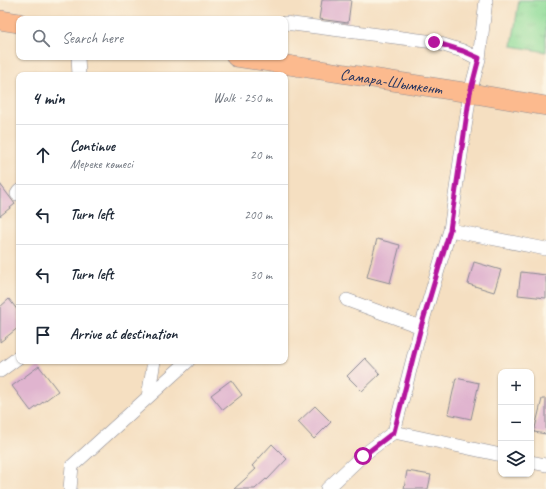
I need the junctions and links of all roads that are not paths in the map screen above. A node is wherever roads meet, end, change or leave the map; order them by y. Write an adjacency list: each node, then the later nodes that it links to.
1 (486, 0): 5 (street)
2 (0, 20): 3 (highway)
3 (16, 23)
4 (288, 23): 5 (street)
5 (479, 58): 9 (street)
6 (78, 60): 8 (street)
7 (256, 60): 9 (highway, Самара-Шымкент)
8 (79, 72)
9 (470, 93): 10 (highway, Самара-Шымкент); 11 (street)
10 (546, 106)
11 (450, 230): 12 (street); 14 (street)
12 (546, 249)
13 (347, 300): 14 (street)
14 (421, 327): 20 (street)
15 (16, 359): 18 (street)
16 (154, 364): 19 (street)
17 (185, 364): 19 (street)
18 (0, 371)
19 (148, 397): 24 (street)
20 (394, 432): 21 (street); 25 (street)
21 (498, 454)
22 (534, 463): 23 (street)
23 (546, 465)
24 (70, 489)
25 (327, 489)

